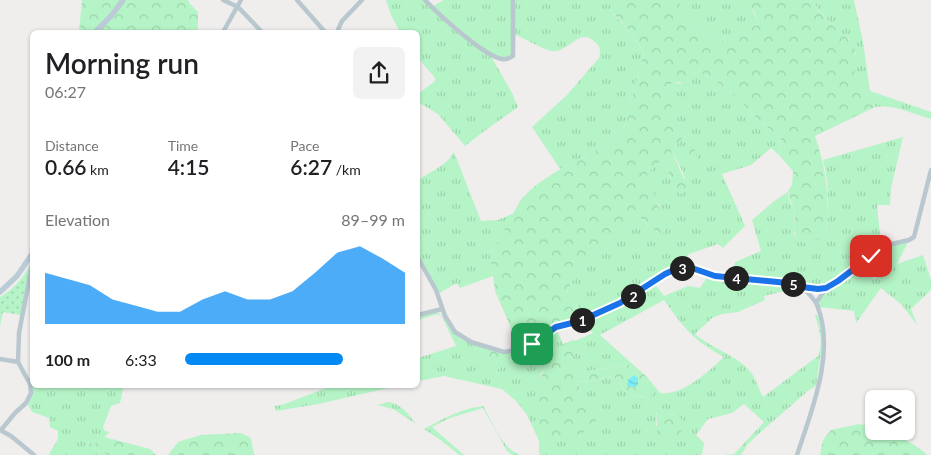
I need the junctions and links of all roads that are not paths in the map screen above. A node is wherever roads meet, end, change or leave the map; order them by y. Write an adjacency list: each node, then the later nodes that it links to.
1 (123, 0): 9 (street)
2 (223, 0): 8 (street)
3 (242, 0): 8 (street)
4 (298, 0): 12 (street)
5 (362, 0): 13 (street)
6 (425, 0): 7 (street)
7 (513, 0)
8 (238, 7): 10 (street); 11 (street)
9 (96, 30)
10 (224, 30)
11 (260, 30)
12 (323, 30)
13 (338, 30)
14 (931, 170): 19 (street)
15 (30, 262): 20 (street)
16 (420, 262): 22 (street)
17 (30, 270): 25 (street)
18 (802, 287): 19 (street); 21 (street); 22 (street)
19 (826, 288): 21 (street)
20 (0, 292)
21 (816, 303): 30 (street)
22 (442, 309): 23 (street)
23 (420, 314)
24 (0, 358): 25 (street)
25 (18, 362): 27 (street)
26 (30, 374): 27 (street)
27 (26, 376): 28 (street)
28 (1, 430): 29 (street)
29 (34, 455)
30 (797, 455)

